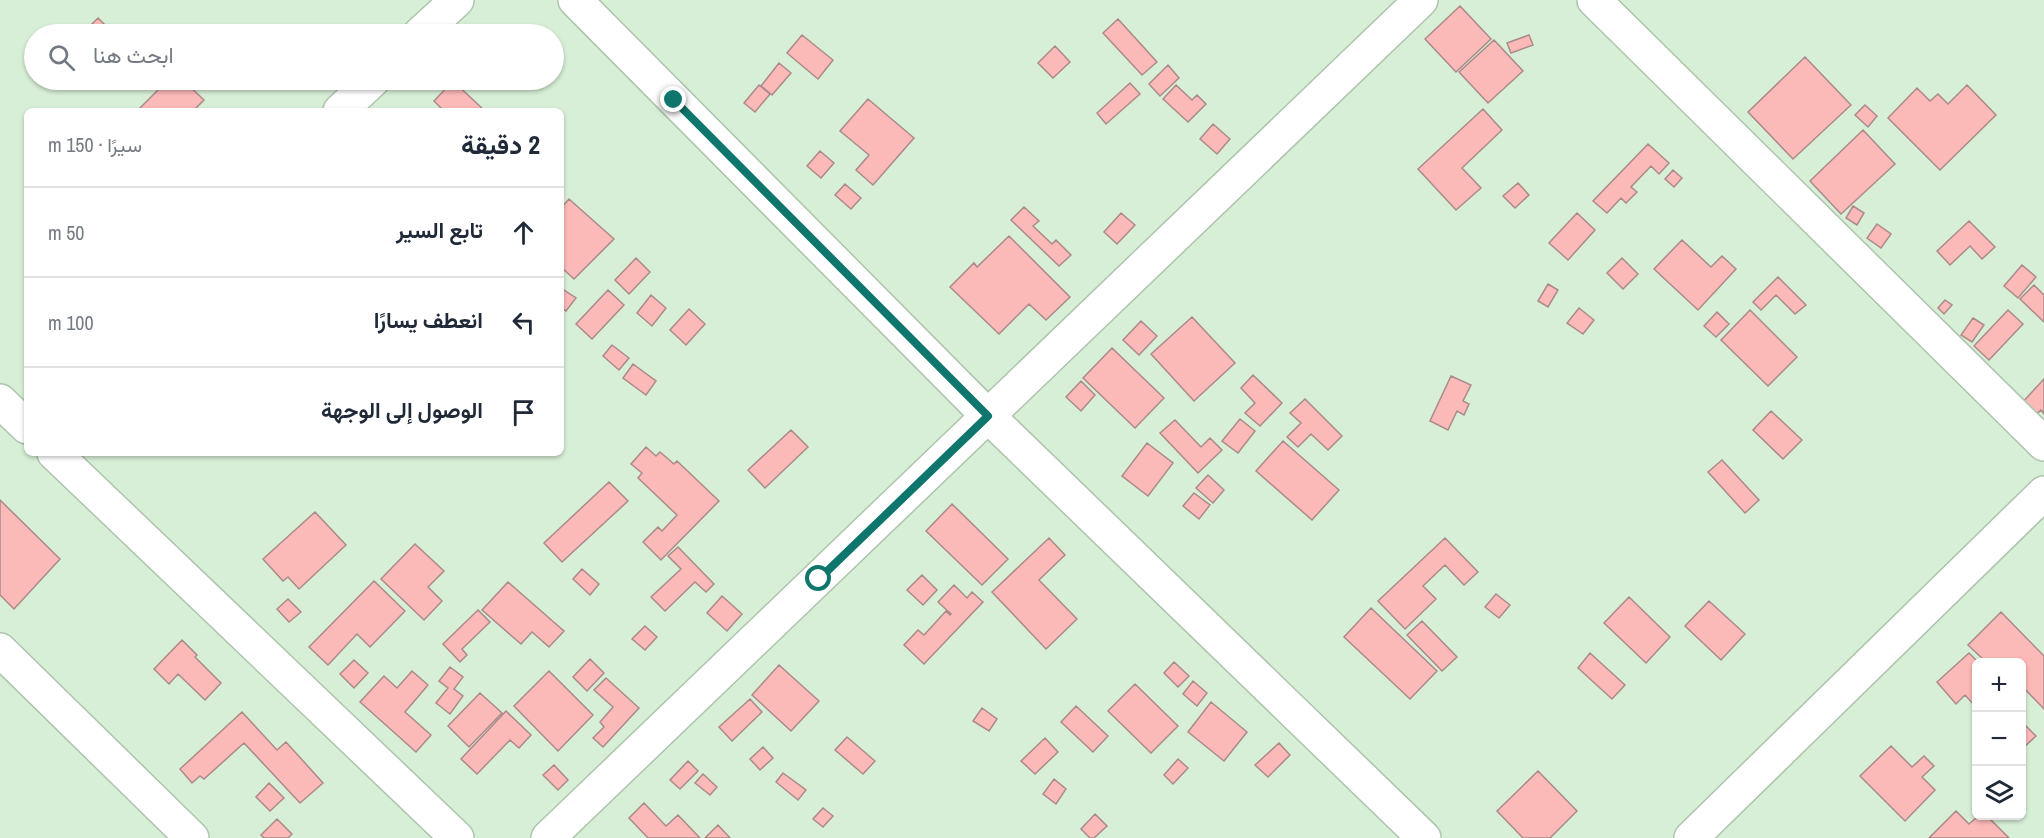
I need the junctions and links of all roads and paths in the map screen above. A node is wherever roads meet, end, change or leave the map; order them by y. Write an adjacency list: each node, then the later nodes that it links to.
1 (457, 0): 5 (street)
2 (575, 0): 8 (street)
3 (1421, 0): 8 (street)
4 (1594, 0): 9 (street)
5 (431, 24)
6 (362, 90): 7 (street)
7 (343, 108)
8 (988, 416): 15 (street); 16 (street)
9 (2044, 444)
10 (57, 456): 14 (street)
11 (2044, 494): 17 (street)
12 (0, 650): 13 (street)
13 (192, 838)
14 (457, 838)
15 (549, 838)
16 (1424, 838)
17 (1691, 838)

